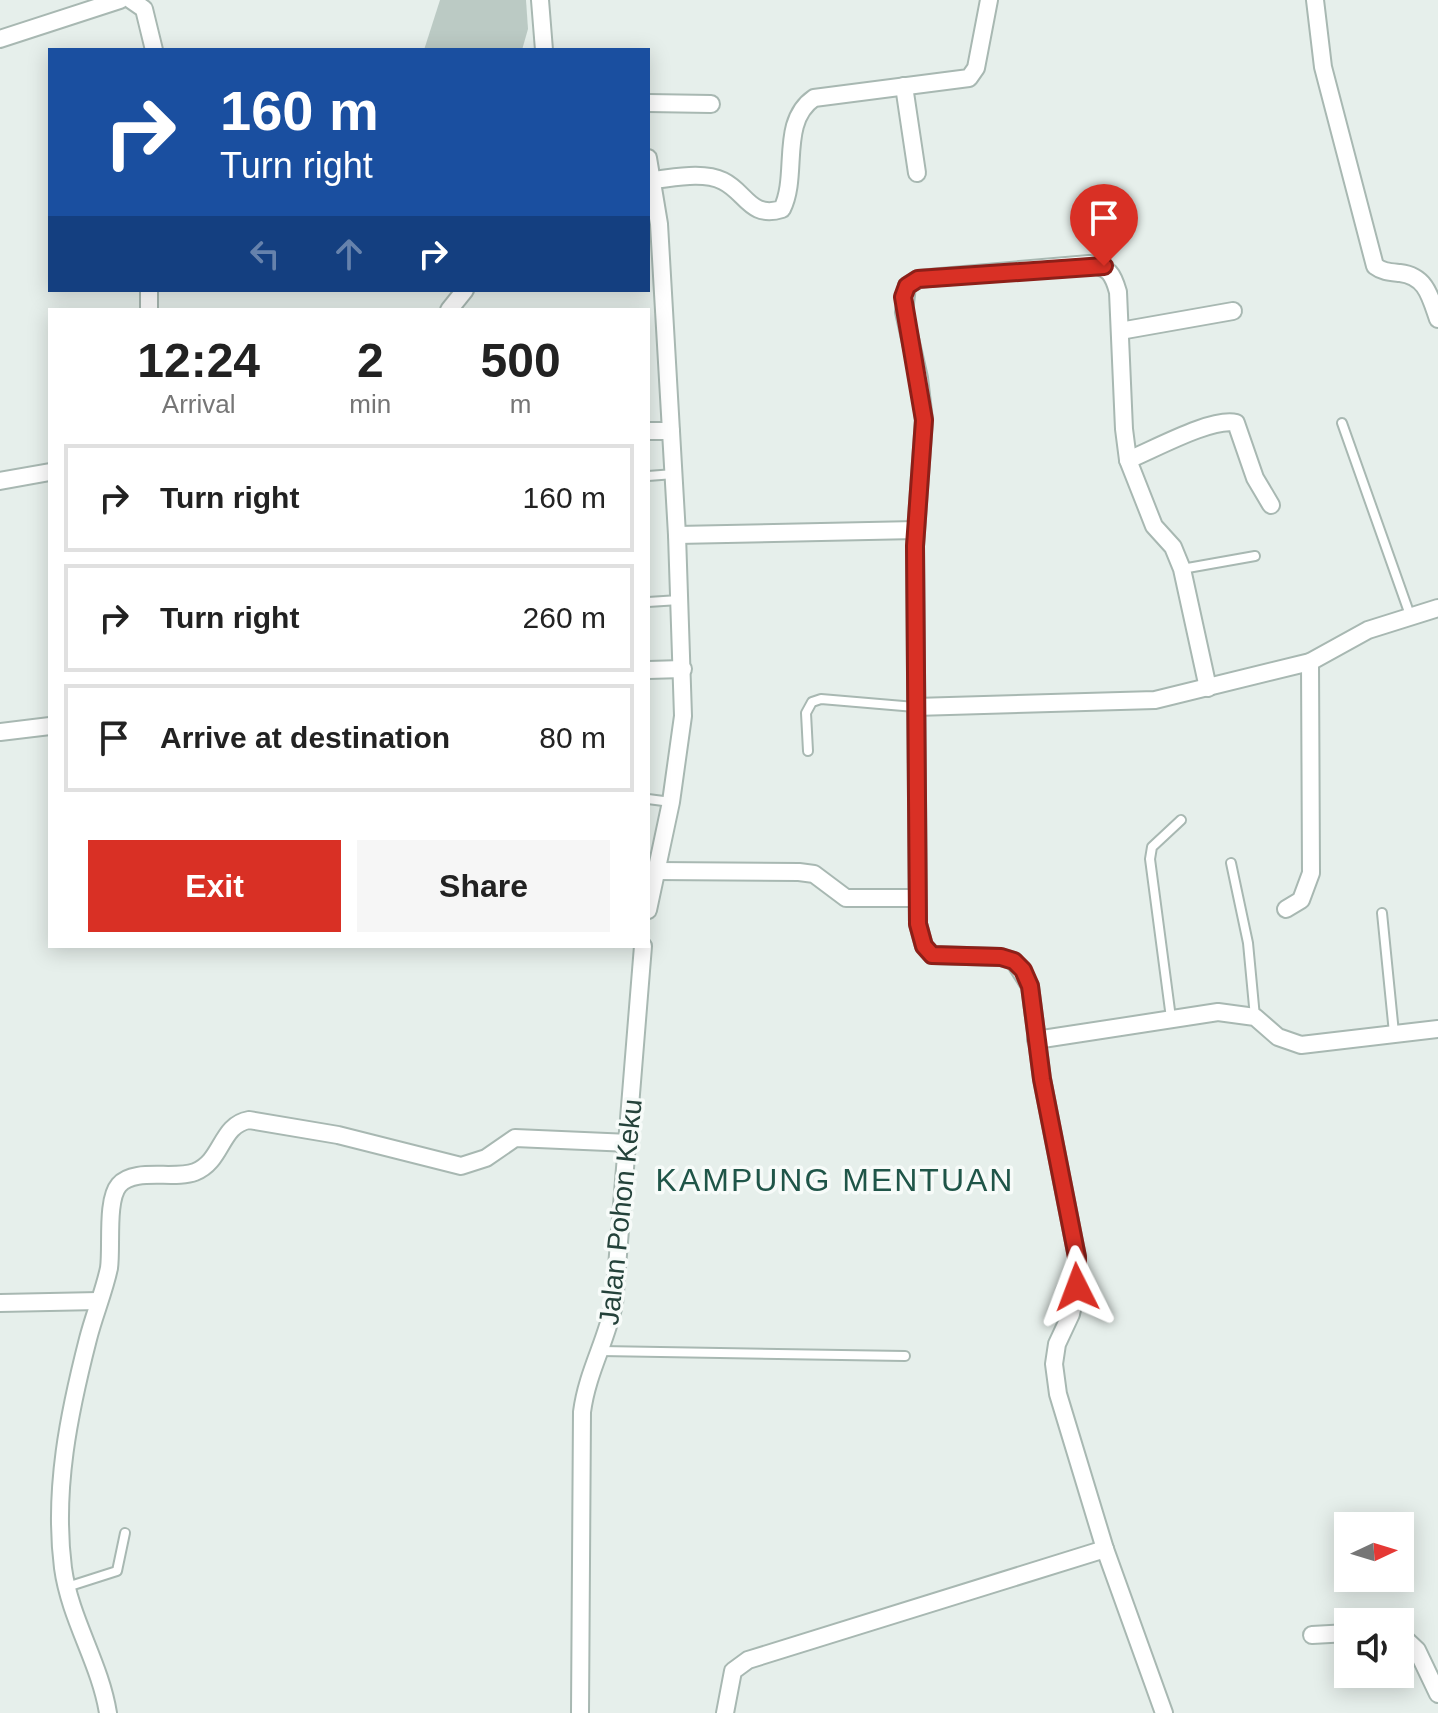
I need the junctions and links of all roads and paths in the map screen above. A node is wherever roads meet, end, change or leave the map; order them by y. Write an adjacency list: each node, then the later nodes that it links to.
1 (120, 0): 6 (street)
2 (131, 0): 7 (street)
3 (540, 0): 8 (street)
4 (989, 0): 9 (street)
5 (1315, 0): 18 (street)
6 (0, 39)
7 (154, 48)
8 (544, 48)
9 (904, 86): 13 (street); 14 (street)
10 (650, 103): 11 (street)
11 (711, 104)
12 (650, 167): 14 (street)
13 (917, 173)
14 (653, 180): 22 (street)
15 (463, 292): 16 (street)
16 (451, 308)
17 (1233, 311): 19 (street)
18 (1438, 319)
19 (1120, 331): 23 (street); 29 (street)
20 (1342, 423): 36 (lane)
21 (650, 431): 22 (street)
22 (671, 431): 25 (street)
23 (1128, 460): 28 (street); 32 (street)
24 (48, 472): 27 (street)
25 (674, 474): 26 (lane); 30 (street)
26 (650, 476)
27 (0, 481)
28 (1271, 505)
29 (916, 530): 30 (street); 41 (street)
30 (677, 535): 33 (street)
31 (1255, 556): 32 (lane)
32 (1182, 569): 40 (street)
33 (680, 600): 34 (lane); 38 (street)
34 (650, 602)
35 (1438, 608): 36 (street)
36 (1410, 615): 37 (street)
37 (1310, 662): 40 (street); 52 (street)
38 (683, 669): 39 (street); 46 (street)
39 (650, 670)
40 (1208, 688): 41 (street)
41 (915, 707): 44 (lane); 50 (street)
42 (48, 726): 43 (street)
43 (0, 732)
44 (808, 751)
45 (650, 799): 46 (lane)
46 (671, 802): 49 (street)
47 (1181, 820): 56 (lane)
48 (1231, 863): 55 (lane)
49 (655, 871): 50 (street); 51 (street)
50 (915, 898): 59 (street)
51 (650, 899)
52 (1286, 909)
53 (1382, 913): 58 (lane)
54 (643, 948): 60 (street, Jalan Pohon Keku)
55 (1255, 1017): 56 (street); 58 (street)
56 (1171, 1018): 59 (street)
57 (1438, 1029): 58 (street)
58 (1394, 1033)
59 (1036, 1040): 66 (street)
60 (630, 1143): 61 (street); 63 (street, Jalan Pohon Keku)
61 (99, 1301): 62 (street); 67 (street)
62 (0, 1303)
63 (601, 1351): 64 (lane); 73 (street, Jalan Pohon Keku)
64 (905, 1356)
65 (125, 1533): 67 (lane)
66 (1105, 1549): 74 (street); 75 (street)
67 (67, 1587): 72 (street)
68 (1334, 1634): 69 (street)
69 (1312, 1635)
70 (1414, 1647): 71 (street)
71 (1438, 1694)
72 (108, 1713)
73 (580, 1713)
74 (725, 1713)
75 (1164, 1713)

